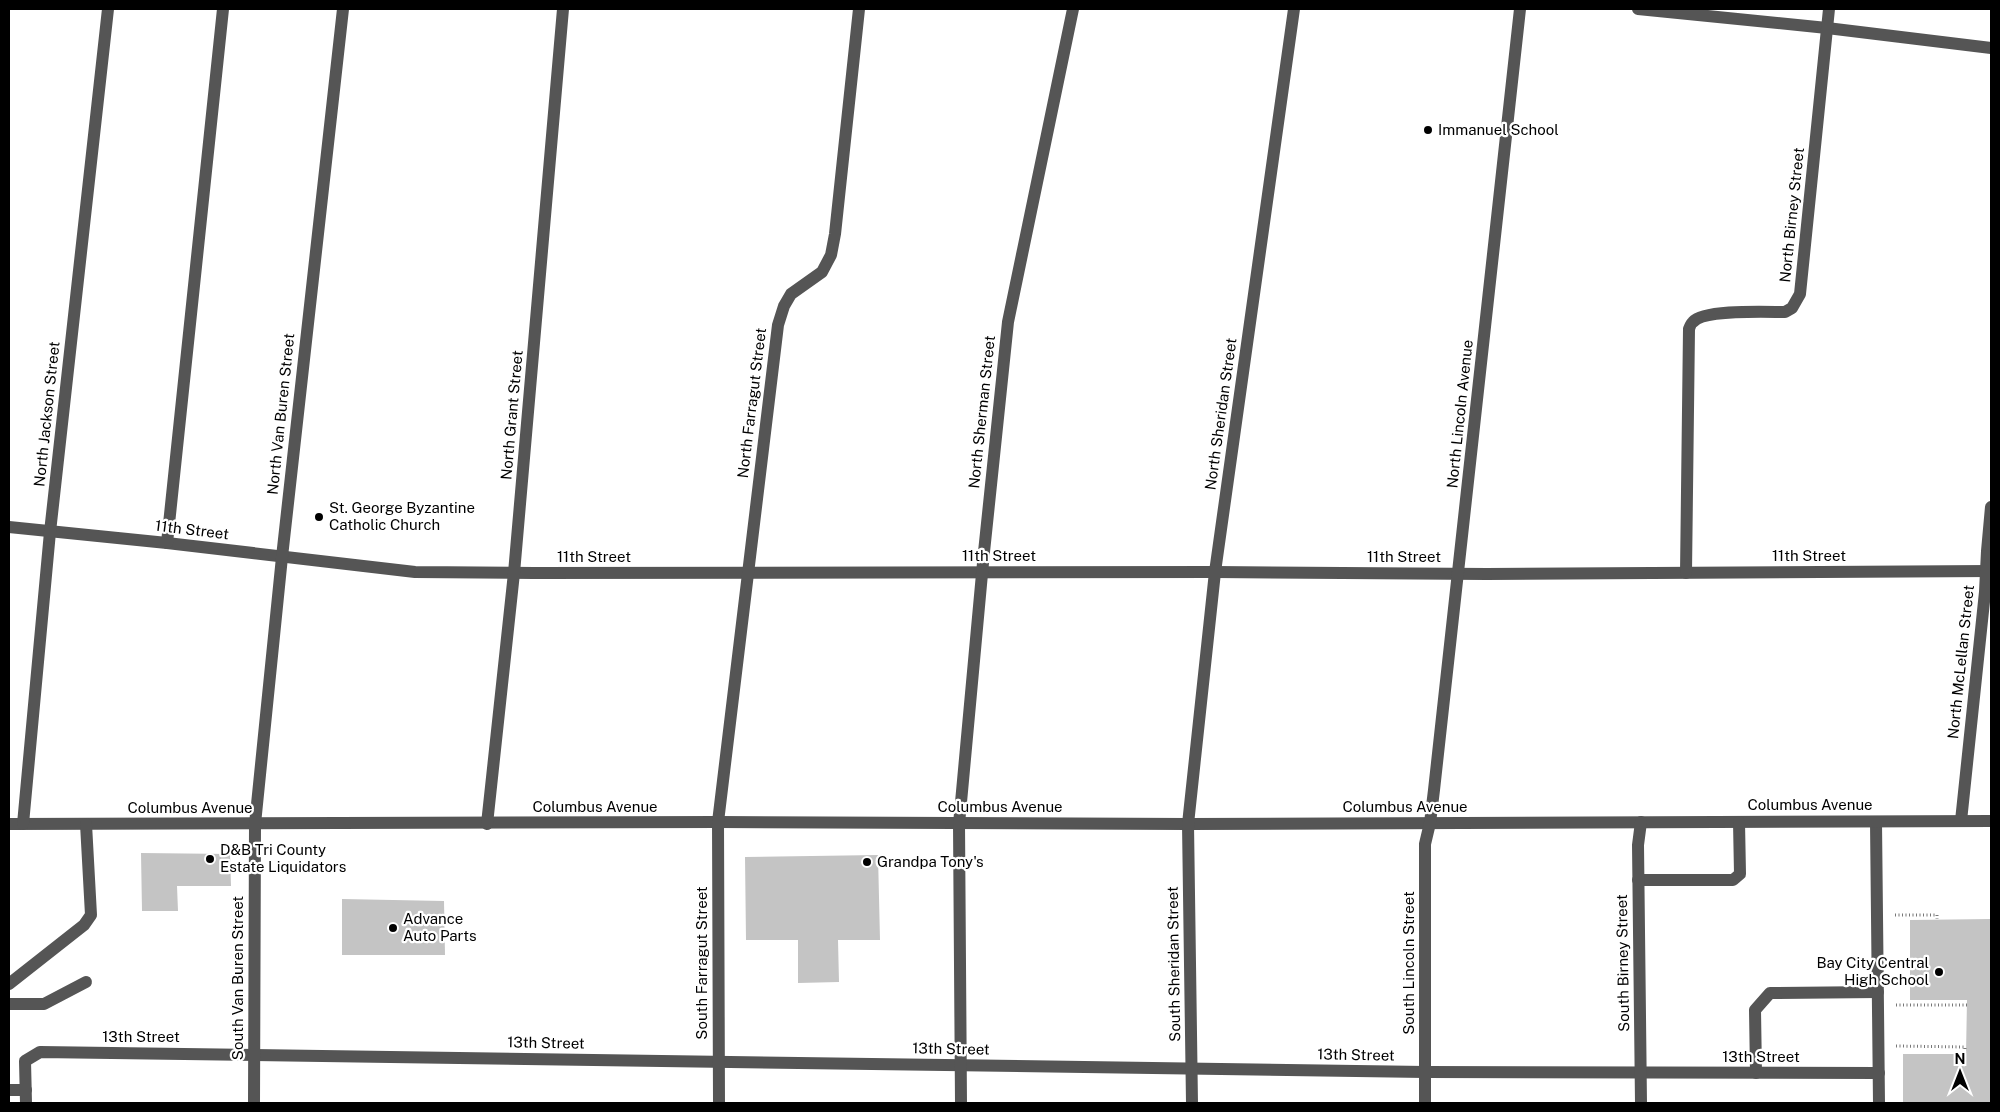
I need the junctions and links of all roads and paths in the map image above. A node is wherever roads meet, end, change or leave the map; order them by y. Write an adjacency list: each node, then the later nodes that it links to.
1 (108, 9): 15 (street, North Jackson Street)
2 (223, 9): 16 (street)
3 (343, 9): 17 (street, North Van Buren Street)
4 (563, 9): 21 (street, North Grant Street)
5 (858, 9): 22 (street, North Farragut Street)
6 (1072, 9): 19 (street, North Sherman Street)
7 (1294, 9): 20 (street, North Sheridan Street)
8 (1520, 9): 23 (street, North Lincoln Avenue)
9 (1638, 9): 11 (street)
10 (1829, 9): 11 (street, North Birney Street)
11 (1827, 28): 12 (street); 24 (street, North Birney Street)
12 (1991, 48)
13 (1991, 507): 18 (street, North McLellan Street)
14 (9, 527): 15 (street, 11th Street)
15 (50, 532): 16 (street, 11th Street); 33 (street, North Jackson Street)
16 (167, 543): 17 (street, 11th Street)
17 (282, 557): 21 (street, 11th Street); 35 (street, North Van Buren Street)
18 (1989, 571): 24 (street, 11th Street); 25 (street, North McLellan Street)
19 (982, 572): 20 (street, 11th Street); 22 (street, 11th Street); 37 (street, North Sherman Street)
20 (1215, 572): 23 (street, 11th Street); 38 (street, North Sheridan Street)
21 (514, 573): 22 (street, 11th Street); 36 (street, North Grant Street)
22 (747, 573): 27 (street, North Farragut Street)
23 (1459, 573): 24 (street, 11th Street); 31 (street, North Lincoln Avenue)
24 (1686, 573)
25 (1961, 821): 26 (street, Columbus Avenue); 30 (street, Columbus Avenue)
26 (1991, 821)
27 (718, 822): 36 (street, Columbus Avenue); 37 (street, Columbus Avenue); 51 (street, South Farragut Street)
28 (1641, 822): 29 (street, Columbus Avenue); 31 (street, Columbus Avenue); 39 (street, South Birney Street)
29 (1739, 822): 30 (street, Columbus Avenue); 39 (street)
30 (1876, 822): 44 (street)
31 (1430, 823): 38 (street, Columbus Avenue); 54 (street, South Lincoln Street)
32 (9, 824): 33 (street, Columbus Avenue)
33 (23, 824): 34 (street, Columbus Avenue)
34 (86, 824): 35 (street, Columbus Avenue); 43 (street)
35 (255, 824): 36 (street, Columbus Avenue); 49 (street, South Van Buren Street)
36 (487, 824)
37 (959, 824): 38 (street, Columbus Avenue); 52 (street, North Sherman Street)
38 (1188, 824): 53 (street, South Sheridan Street)
39 (1638, 880): 55 (street, South Birney Street)
40 (1895, 915): 41 (path)
41 (1937, 919)
42 (86, 982): 45 (street)
43 (9, 984)
44 (1878, 992): 56 (street); 57 (street)
45 (9, 1004)
46 (1966, 1005): 47 (path)
47 (1896, 1006)
48 (1896, 1046): 50 (path)
49 (254, 1054): 51 (street, 13th Street); 59 (street, 13th Street); 61 (street, South Van Buren Street)
50 (1965, 1054)
51 (718, 1063): 52 (street, 13th Street); 62 (street, South Farragut Street)
52 (962, 1065): 53 (street, 13th Street); 63 (street, North Sherman Street)
53 (1191, 1068): 54 (street, 13th Street); 64 (street, South Sheridan Street)
54 (1425, 1072): 55 (street, 13th Street); 65 (street, South Lincoln Street)
55 (1641, 1072): 56 (street, 13th Street); 66 (street, South Birney Street)
56 (1756, 1073): 57 (street, 13th Street)
57 (1879, 1074): 67 (street)
58 (9, 1090): 59 (street)
59 (26, 1090): 60 (street)
60 (26, 1103)
61 (254, 1103)
62 (719, 1103)
63 (962, 1103)
64 (1192, 1103)
65 (1425, 1103)
66 (1641, 1103)
67 (1879, 1103)

